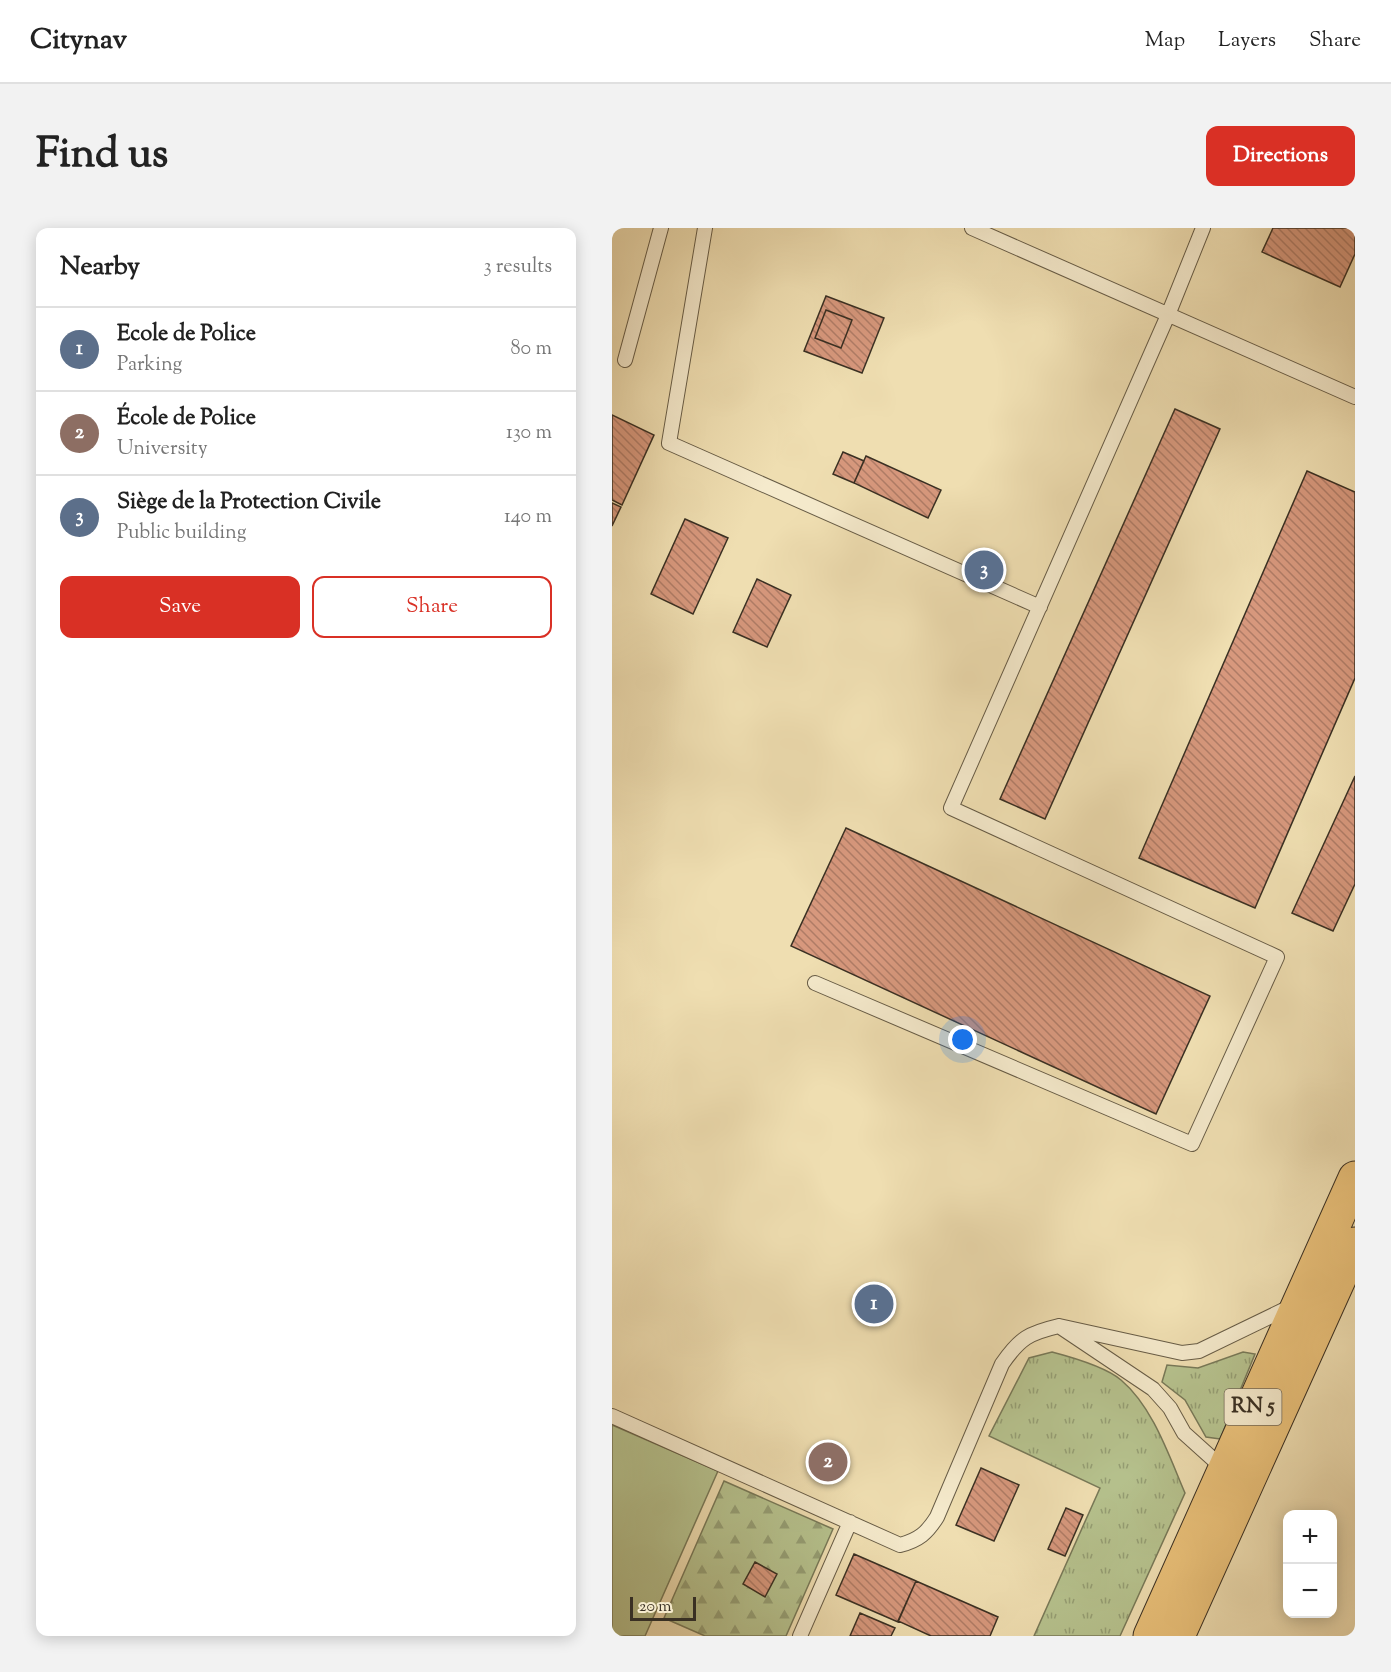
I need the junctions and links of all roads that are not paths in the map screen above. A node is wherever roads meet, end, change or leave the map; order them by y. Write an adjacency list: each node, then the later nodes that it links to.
1 (661, 228): 6 (lane)
2 (705, 228): 8 (lane)
3 (972, 228): 5 (lane)
4 (1203, 228): 5 (lane)
5 (1168, 315): 7 (lane); 8 (lane)
6 (625, 360)
7 (1355, 397)
8 (1040, 607): 9 (lane)
9 (815, 983)
10 (1355, 1178): 12 (highway, RN 5)
11 (1355, 1244): 15 (highway, RN 5)
12 (1299, 1303): 13 (lane); 15 (highway, RN 5)
13 (1059, 1326): 15 (lane); 16 (lane)
14 (612, 1416): 16 (lane)
15 (1237, 1475): 18 (highway, RN 5); 19 (highway, RN 5)
16 (850, 1522): 17 (lane)
17 (800, 1636)
18 (1150, 1636)
19 (1178, 1636)

